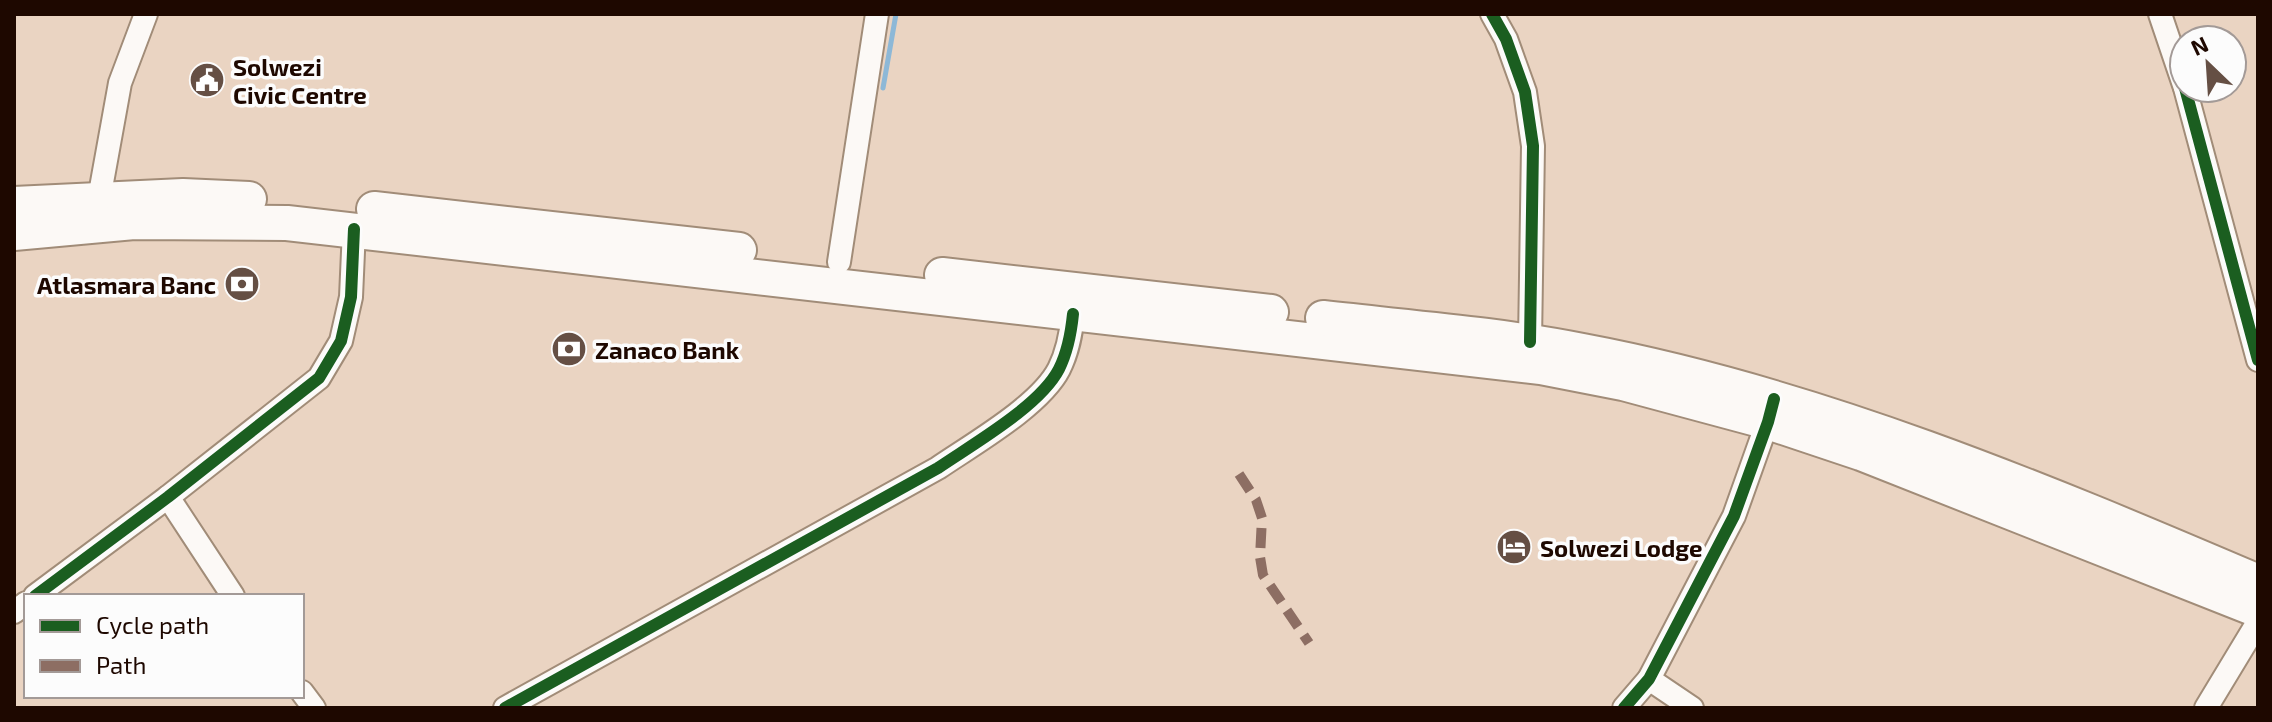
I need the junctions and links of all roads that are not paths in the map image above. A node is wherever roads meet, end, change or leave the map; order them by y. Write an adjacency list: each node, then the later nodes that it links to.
1 (146, 14): 7 (street)
2 (877, 14): 11 (street)
3 (1492, 14): 13 (street)
4 (2160, 14): 5 (street)
5 (2168, 38)
6 (2189, 104): 14 (street)
7 (99, 199): 8 (highway); 11 (highway)
8 (14, 204)
9 (354, 229): 10 (highway); 12 (highway); 16 (street)
10 (14, 233)
11 (839, 262): 13 (highway)
12 (1073, 314): 15 (highway); 23 (street)
13 (1530, 342): 15 (highway)
14 (2258, 360)
15 (1771, 411): 17 (highway); 20 (highway); 22 (street)
16 (168, 497): 18 (street); 19 (street)
17 (2258, 582)
18 (38, 594)
19 (232, 594)
20 (2258, 610)
21 (2258, 622): 26 (street)
22 (1649, 679): 24 (street); 25 (street)
23 (505, 708)
24 (1624, 708)
25 (1692, 708)
26 (2206, 708)

